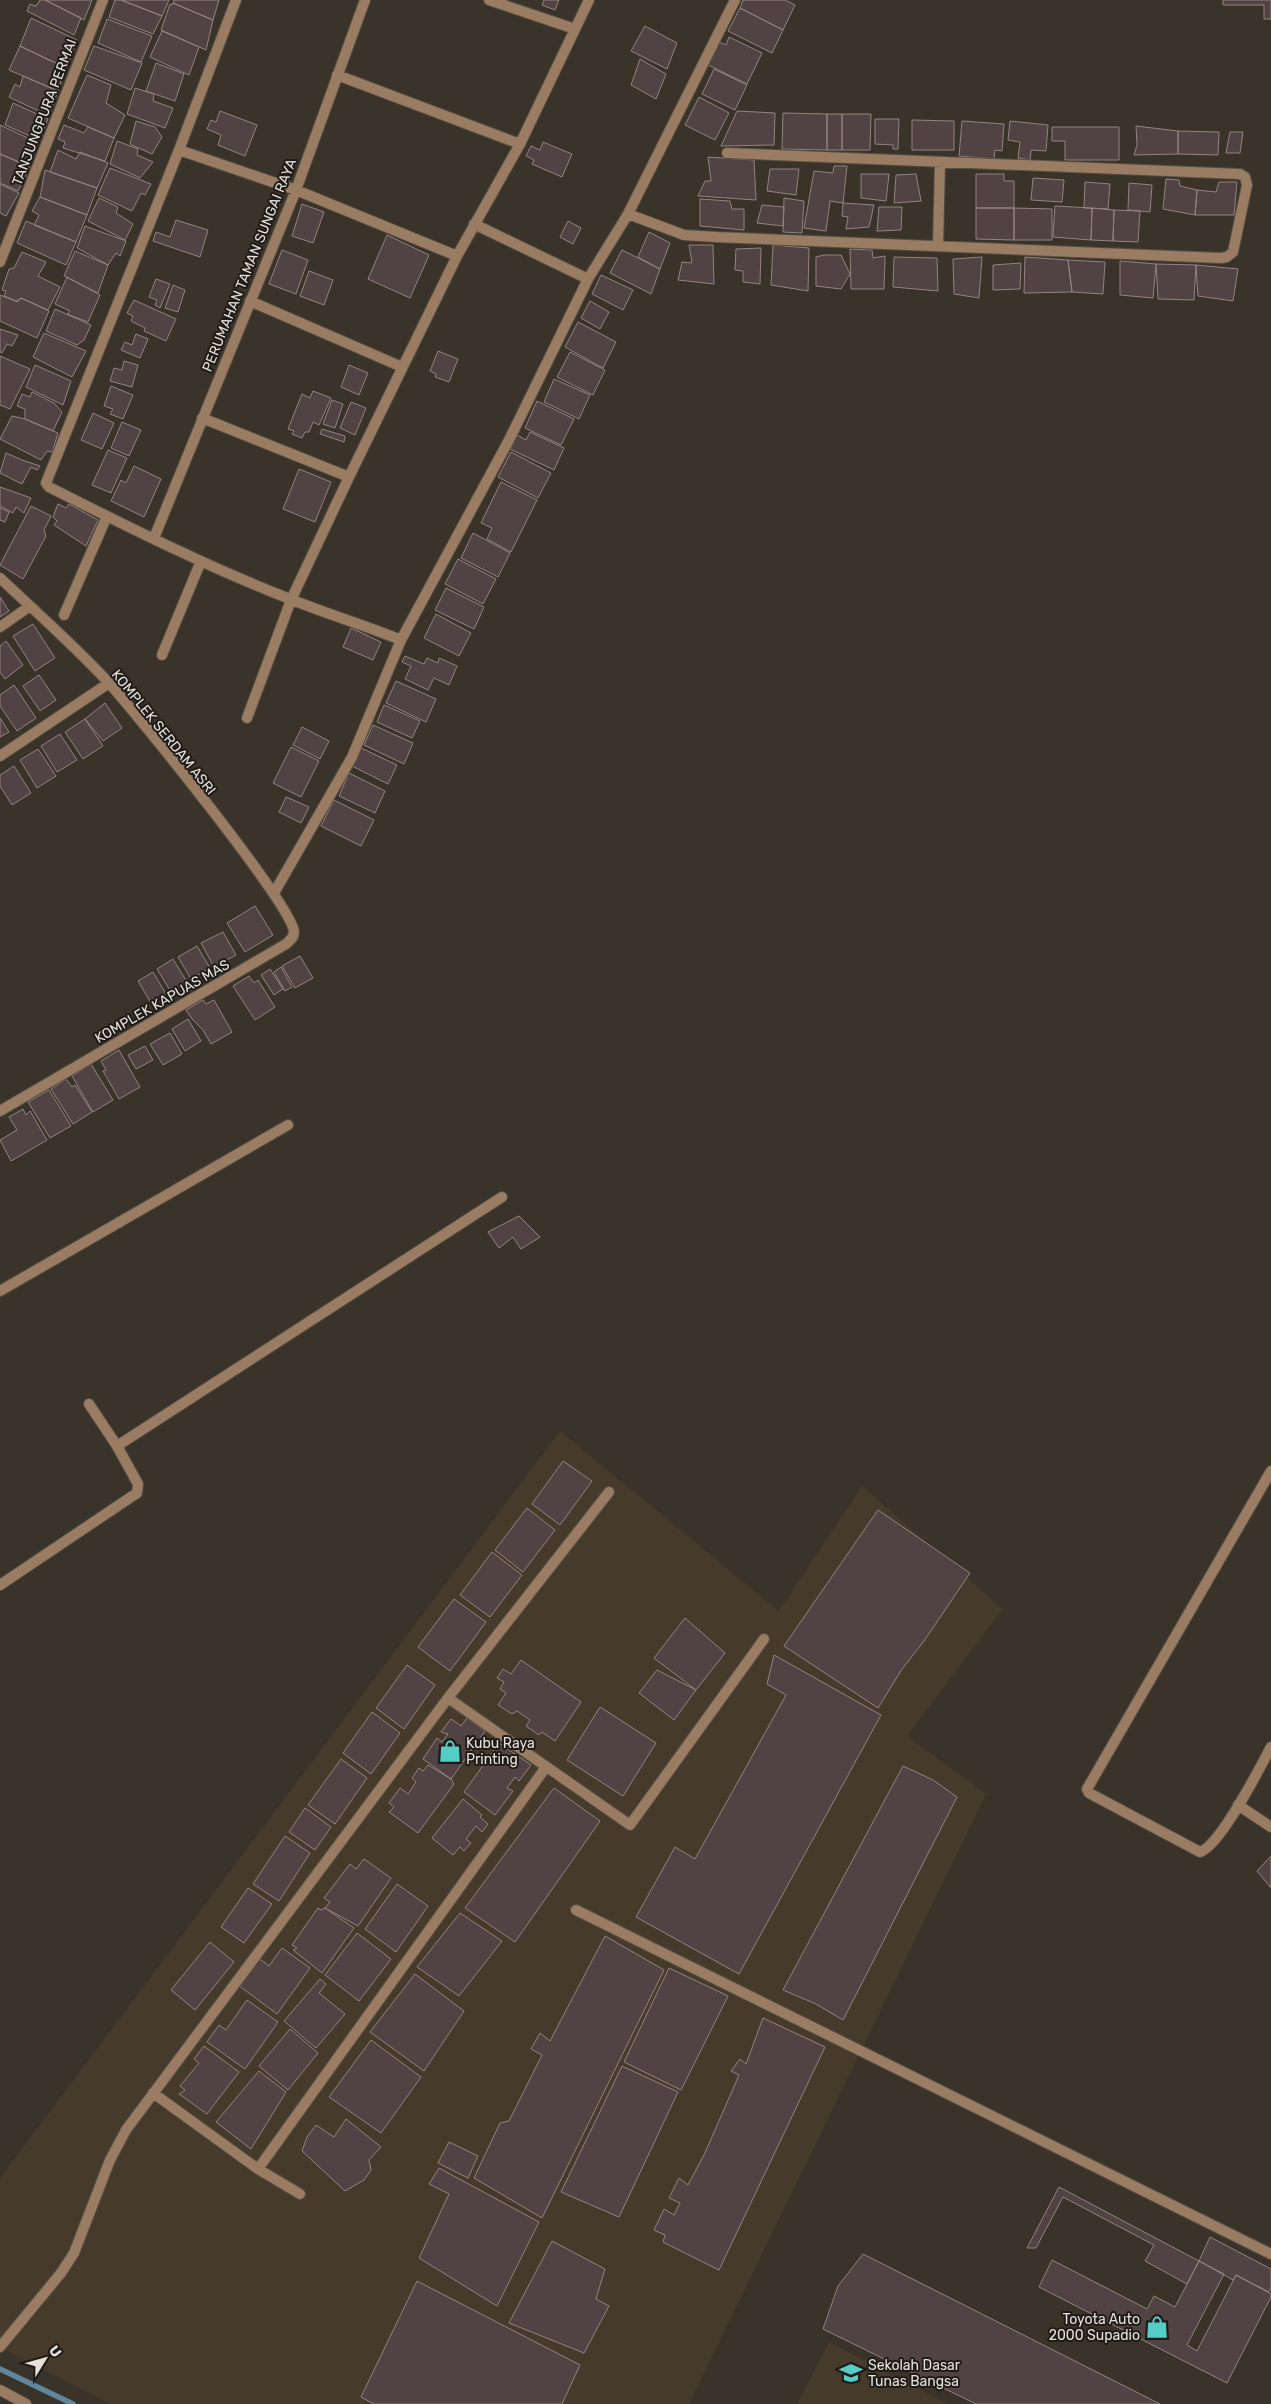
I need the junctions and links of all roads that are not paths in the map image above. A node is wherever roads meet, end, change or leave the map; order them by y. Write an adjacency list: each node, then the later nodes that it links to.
1 (102, 0): 18 (street, TANJUNGPURA PERMAI)
2 (236, 0): 10 (street)
3 (365, 0): 8 (street, PERUMAHAN TAMAN SUNGAI RAYA)
4 (489, 0): 7 (street)
5 (590, 0): 7 (street)
6 (735, 0): 14 (street)
7 (575, 29): 9 (street)
8 (337, 75): 9 (street); 13 (street, PERUMAHAN TAMAN SUNGAI RAYA)
9 (520, 144): 15 (street)
10 (179, 150): 13 (street); 24 (street)
11 (728, 153): 12 (street)
12 (940, 162): 16 (street); 16 (street)
13 (296, 190): 17 (street); 20 (street, PERUMAHAN TAMAN SUNGAI RAYA)
14 (628, 214): 16 (street); 19 (street)
15 (474, 224): 17 (street); 19 (street)
16 (938, 245)
17 (457, 256): 21 (street)
18 (0, 262)
19 (588, 280): 32 (street)
20 (250, 301): 21 (street); 22 (street, PERUMAHAN TAMAN SUNGAI RAYA)
21 (402, 367): 23 (street)
22 (202, 418): 23 (street); 25 (street, PERUMAHAN TAMAN SUNGAI RAYA)
23 (349, 477): 28 (street)
24 (107, 516): 25 (street); 30 (street)
25 (154, 538): 26 (street)
26 (201, 561): 28 (street); 33 (street)
27 (0, 578): 29 (street, KOMPLEK SERDAM ASRI)
28 (290, 600): 32 (street); 35 (street)
29 (30, 606): 31 (street); 34 (street, KOMPLEK SERDAM ASRI)
30 (64, 615)
31 (0, 627)
32 (400, 640): 37 (street)
33 (162, 655)
34 (109, 683): 36 (street); 37 (street, KOMPLEK SERDAM ASRI)
35 (247, 718)
36 (0, 756)
37 (274, 893): 38 (street, KOMPLEK KAPUAS MAS)
38 (0, 1110)
39 (288, 1125): 41 (street)
40 (502, 1197): 43 (street)
41 (0, 1291)
42 (89, 1404): 43 (street)
43 (117, 1446): 46 (street)
44 (1271, 1471): 51 (street)
45 (609, 1492): 48 (street)
46 (0, 1584)
47 (764, 1639): 50 (street)
48 (448, 1698): 50 (street); 54 (street)
49 (1271, 1747): 51 (street)
50 (546, 1767): 55 (street)
51 (1238, 1805): 52 (street)
52 (1271, 1827)
53 (576, 1910): 57 (street)
54 (153, 2093): 55 (street); 58 (street)
55 (258, 2169): 56 (street)
56 (300, 2194)
57 (1271, 2254)
58 (0, 2346)
59 (0, 2390): 60 (street)
60 (20, 2403)

